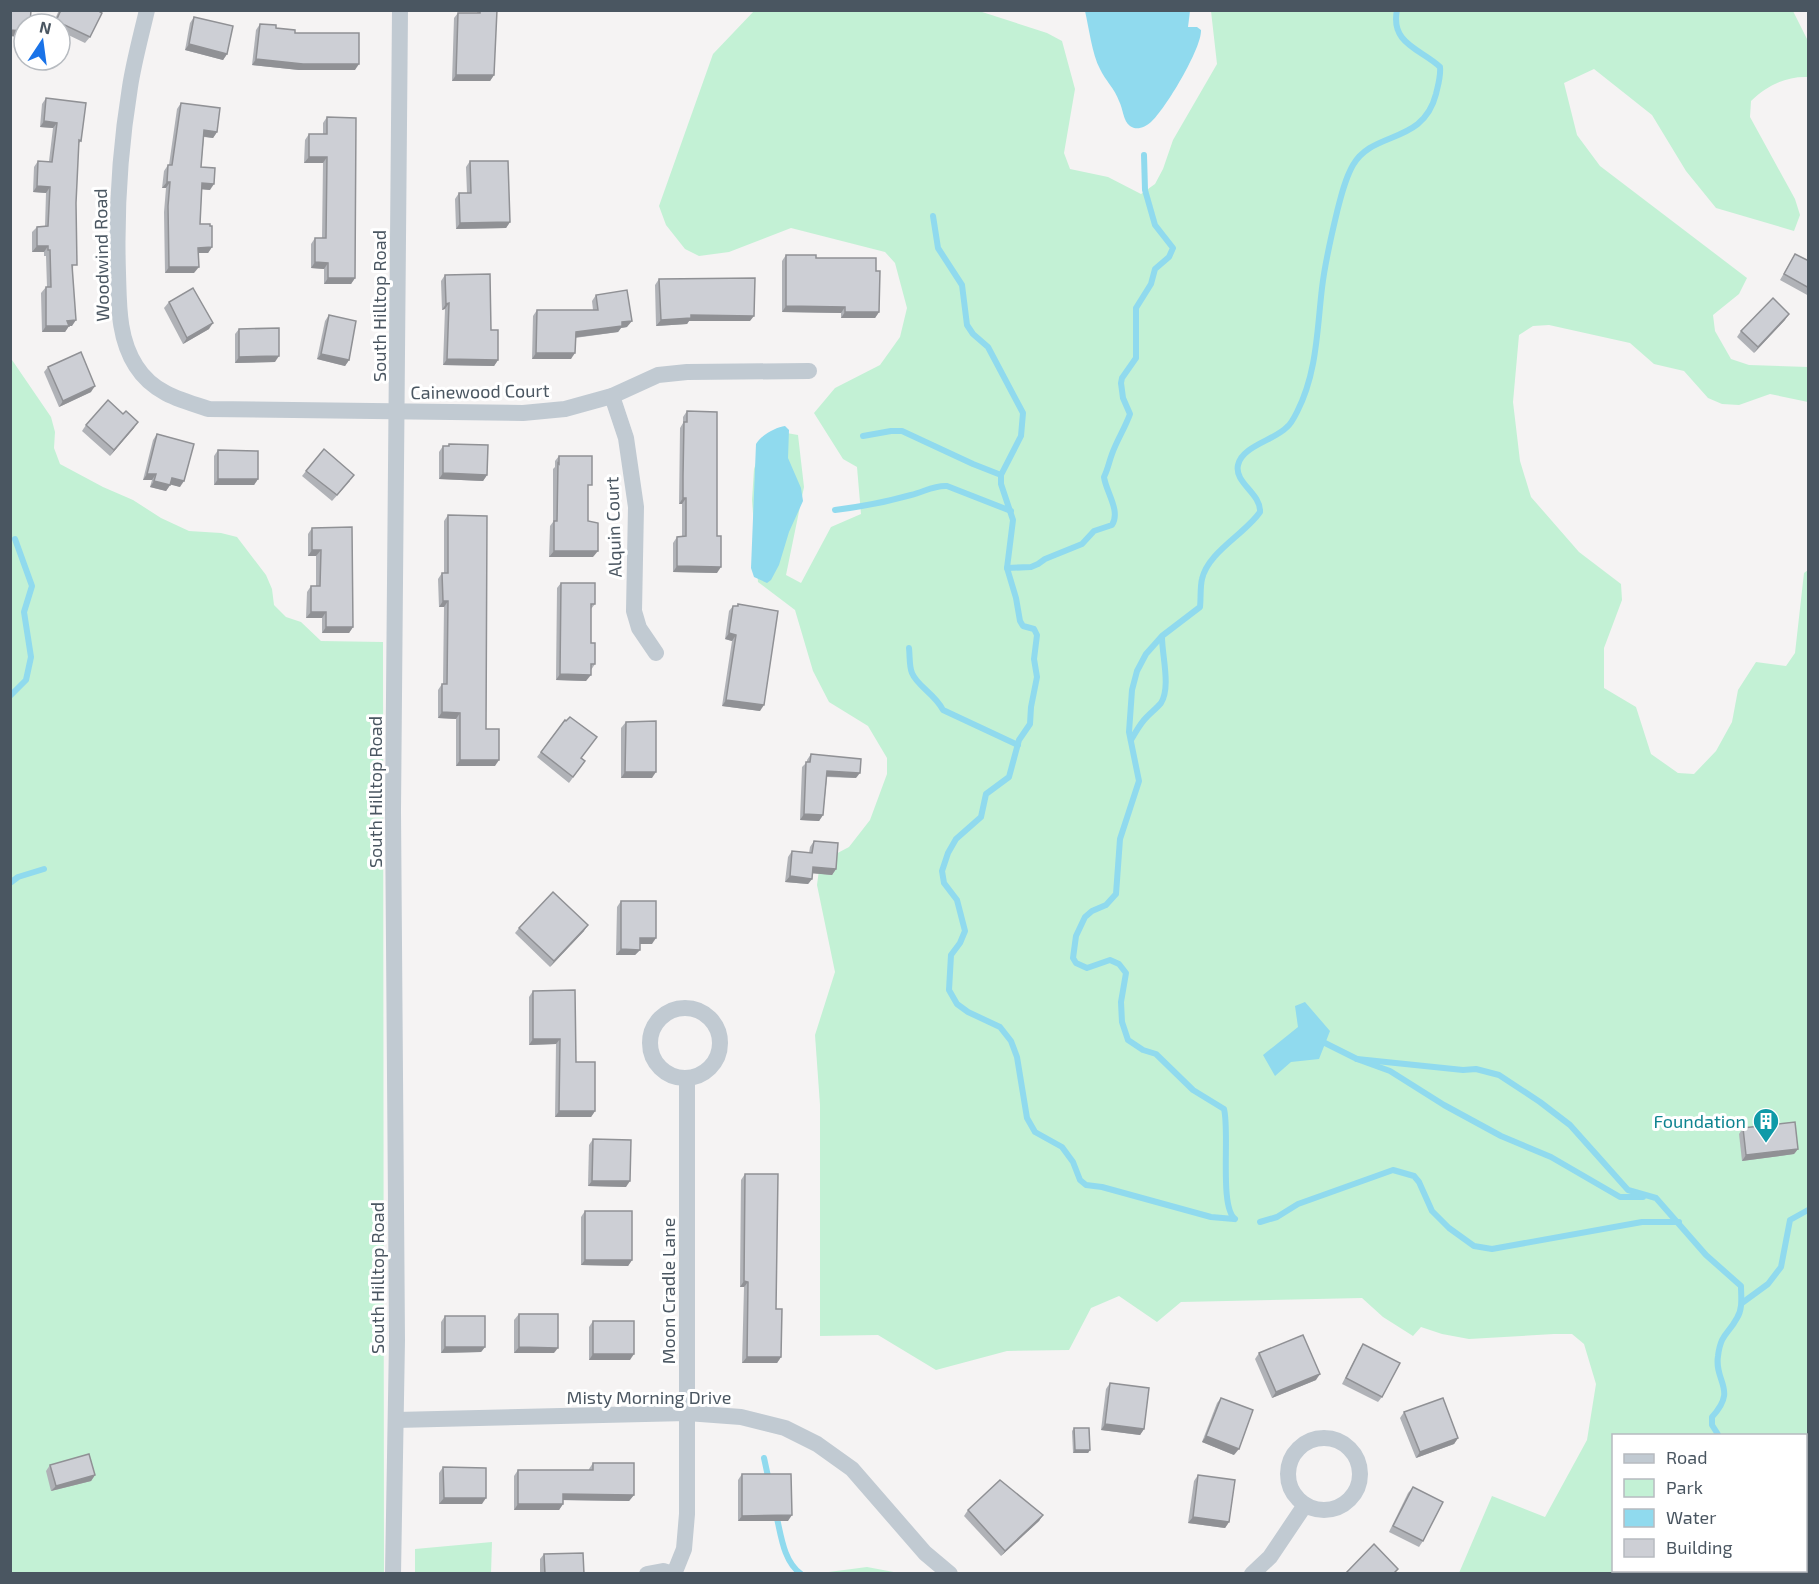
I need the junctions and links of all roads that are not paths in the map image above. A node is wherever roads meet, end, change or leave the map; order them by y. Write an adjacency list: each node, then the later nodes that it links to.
1 (147, 10): 5 (street, Woodwind Road)
2 (400, 10): 5 (street, South Hilltop Road)
3 (809, 371): 4 (street, Cainewood Court)
4 (612, 396): 5 (street, Cainewood Court); 6 (street, Alquin Court)
5 (397, 411): 9 (street, South Hilltop Road)
6 (656, 653)
7 (687, 1078): 7 (street); 8 (street, Moon Cradle Lane)
8 (687, 1413): 9 (street, Misty Morning Drive); 13 (street, Moon Cradle Lane); 14 (street, Misty Morning Drive)
9 (396, 1420): 11 (street, South Hilltop Road)
10 (1305, 1505): 10 (street); 15 (street)
11 (393, 1574)
12 (647, 1574): 13 (street, Moon Cradle Lane)
13 (674, 1574)
14 (950, 1574)
15 (1252, 1574)

